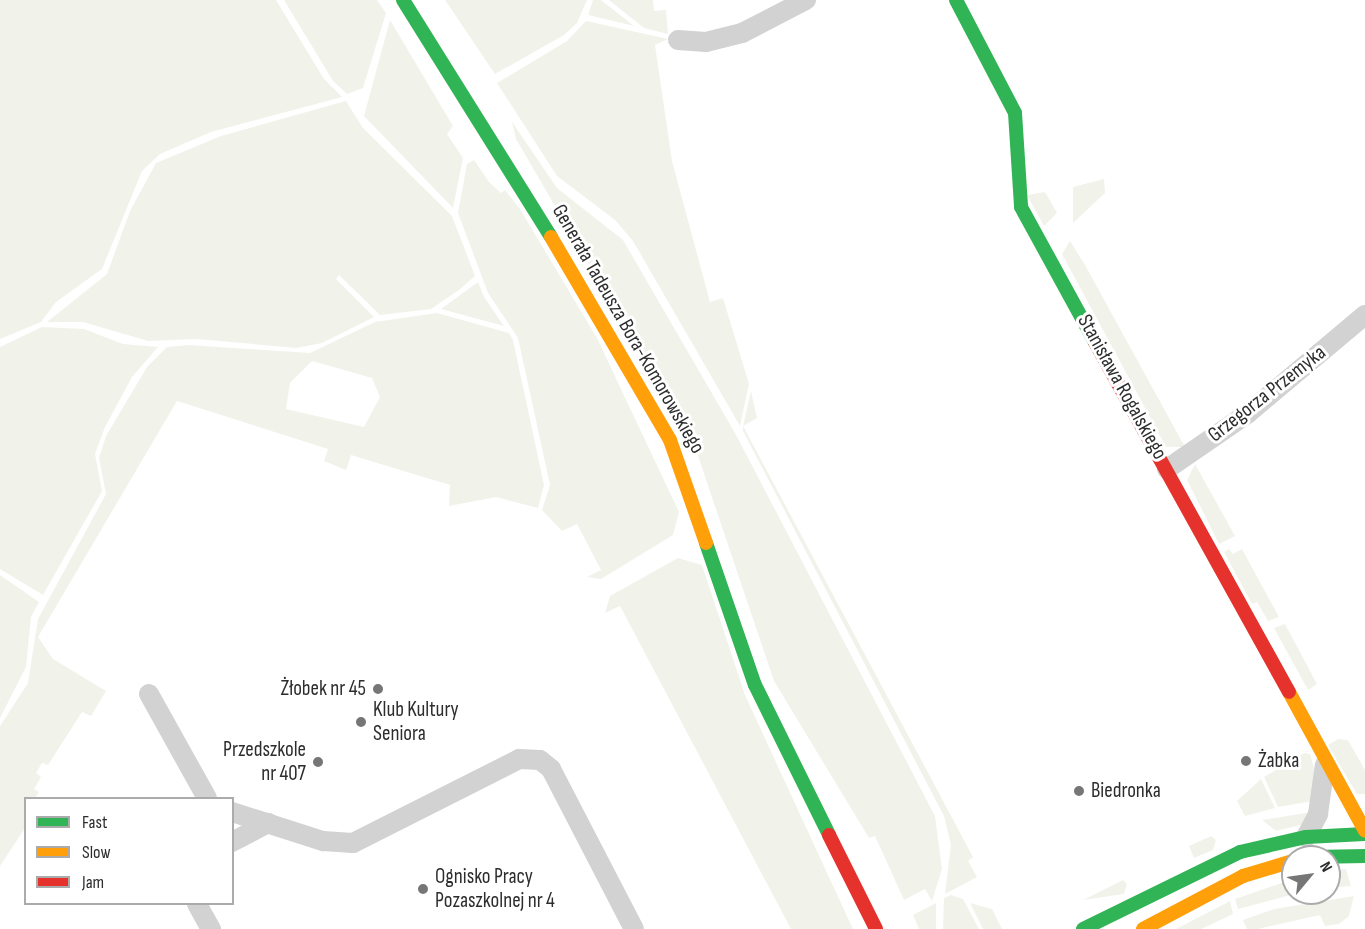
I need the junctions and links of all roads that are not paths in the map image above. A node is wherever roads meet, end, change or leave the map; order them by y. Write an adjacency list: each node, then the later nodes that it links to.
1 (403, 0): 21 (street, Generała Tadeusza Bora-Komorowskiego)
2 (806, 0): 4 (street)
3 (956, 0): 6 (street, Stanisława Rogalskiego)
4 (678, 40)
5 (1365, 315): 6 (street, Grzegorza Przemyka)
6 (1167, 469): 8 (street, Stanisława Rogalskiego)
7 (149, 694): 9 (street)
8 (1325, 764): 12 (street, Stanisława Rogalskiego); 13 (street)
9 (206, 797)
10 (234, 813): 11 (street)
11 (268, 823): 14 (street); 20 (street)
12 (1365, 832): 13 (street)
13 (1306, 837): 22 (street)
14 (234, 841)
15 (1364, 851): 16 (street)
16 (1341, 854)
17 (1281, 865): 23 (street)
18 (198, 905): 19 (street)
19 (211, 929)
20 (634, 929)
21 (876, 929)
22 (1083, 929)
23 (1143, 929)

